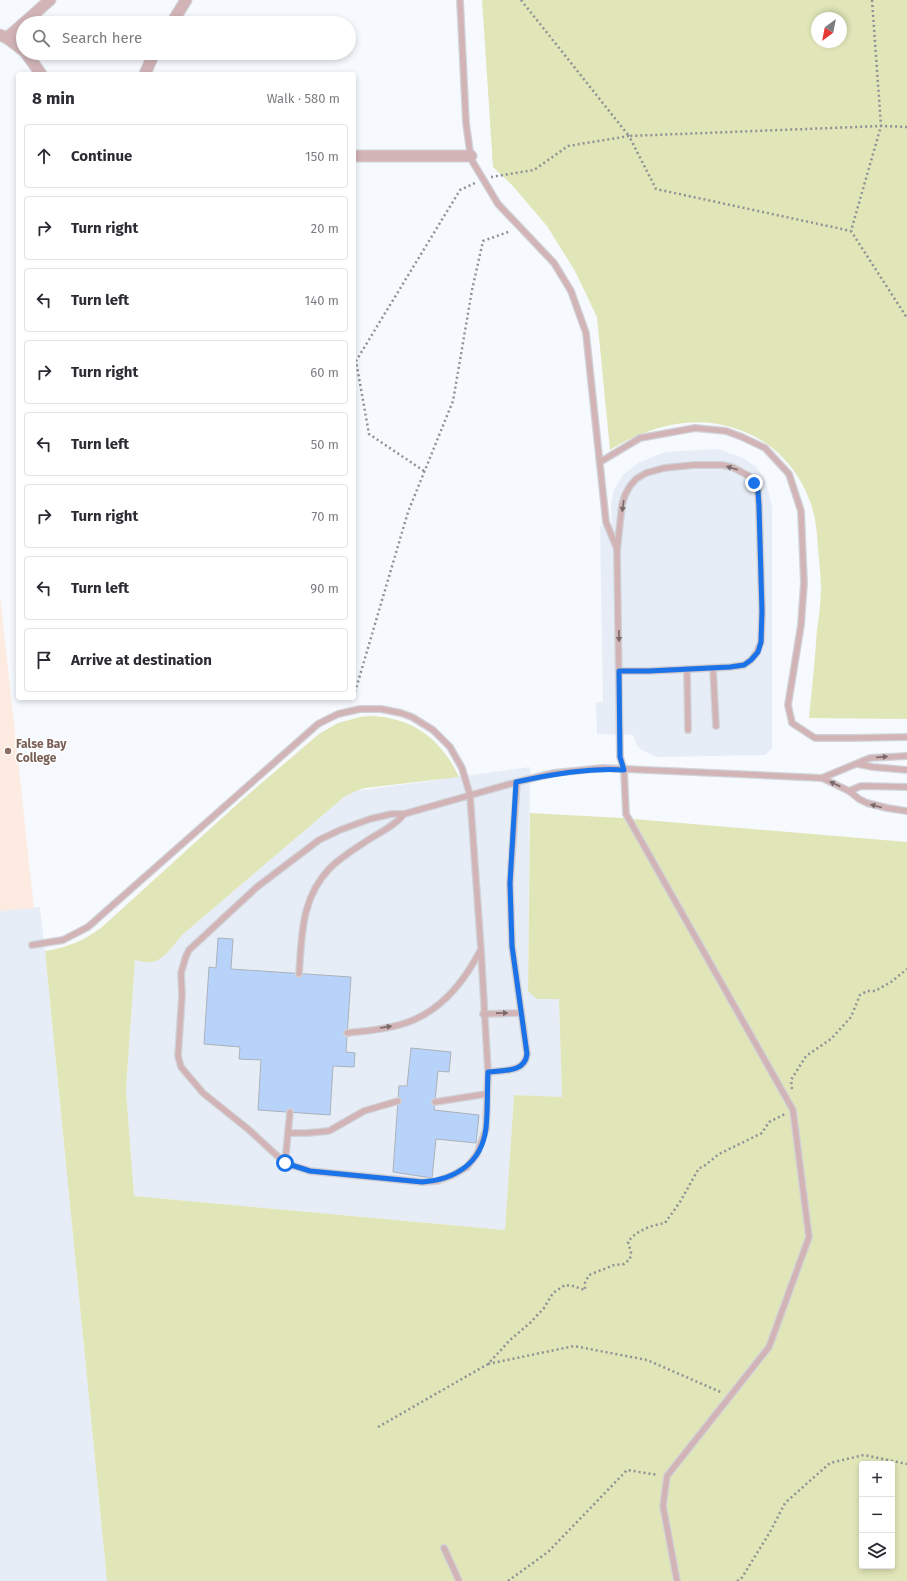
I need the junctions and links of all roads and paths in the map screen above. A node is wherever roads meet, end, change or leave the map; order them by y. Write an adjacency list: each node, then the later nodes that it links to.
1 (50, 0): 6 (street)
2 (186, 0): 7 (street)
3 (460, 0): 18 (lane)
4 (521, 0): 15 (path)
5 (872, 0): 15 (path)
6 (31, 16)
7 (176, 16)
8 (16, 28): 9 (street)
9 (3, 37): 10 (street)
10 (16, 45)
11 (31, 60): 13 (street)
12 (151, 60): 14 (street)
13 (40, 72)
14 (146, 72)
15 (881, 126): 16 (path); 20 (path)
16 (907, 127)
17 (356, 156): 18 (street)
18 (471, 156): 19 (lane)
19 (519, 228): 21 (lane); 26 (path)
20 (907, 318)
21 (600, 462): 22 (lane); 29 (lane)
22 (617, 551): 23 (lane, one-way to 22); 25 (lane, one-way to 25)
23 (713, 668): 24 (lane); 27 (lane)
24 (687, 669): 25 (lane); 28 (lane)
25 (619, 671): 32 (lane)
26 (356, 689)
27 (716, 726)
28 (688, 730)
29 (907, 737)
30 (907, 756): 31 (lane, one-way to 30)
31 (858, 764): 33 (lane); 34 (lane)
32 (624, 770): 34 (lane); 35 (lane); 52 (lane)
33 (907, 770)
34 (822, 778): 37 (lane, one-way to 34)
35 (516, 782): 38 (lane); 45 (lane)
36 (907, 787): 37 (lane)
37 (849, 791): 39 (lane, one-way to 37)
38 (470, 794): 40 (lane); 41 (lane); 42 (lane)
39 (907, 811)
40 (404, 814): 44 (lane); 55 (lane)
41 (32, 945)
42 (481, 950): 46 (lane); 47 (lane, one-way to 42)
43 (907, 969): 52 (path)
44 (299, 974)
45 (521, 1013): 46 (lane, one-way to 45); 48 (lane)
46 (484, 1014): 48 (lane)
47 (347, 1033)
48 (488, 1072): 49 (lane)
49 (486, 1094): 51 (lane); 55 (lane)
50 (398, 1101): 54 (lane)
51 (435, 1102)
52 (793, 1110): 56 (path); 57 (lane)
53 (290, 1112): 54 (lane)
54 (288, 1133): 55 (lane)
55 (285, 1163)
56 (488, 1364): 57 (path); 58 (path)
57 (730, 1396): 60 (lane)
58 (378, 1427)
59 (907, 1464): 65 (path)
60 (667, 1476): 63 (path); 64 (lane)
61 (444, 1548): 62 (lane)
62 (459, 1581)
63 (508, 1581)
64 (677, 1581)
65 (737, 1581)

